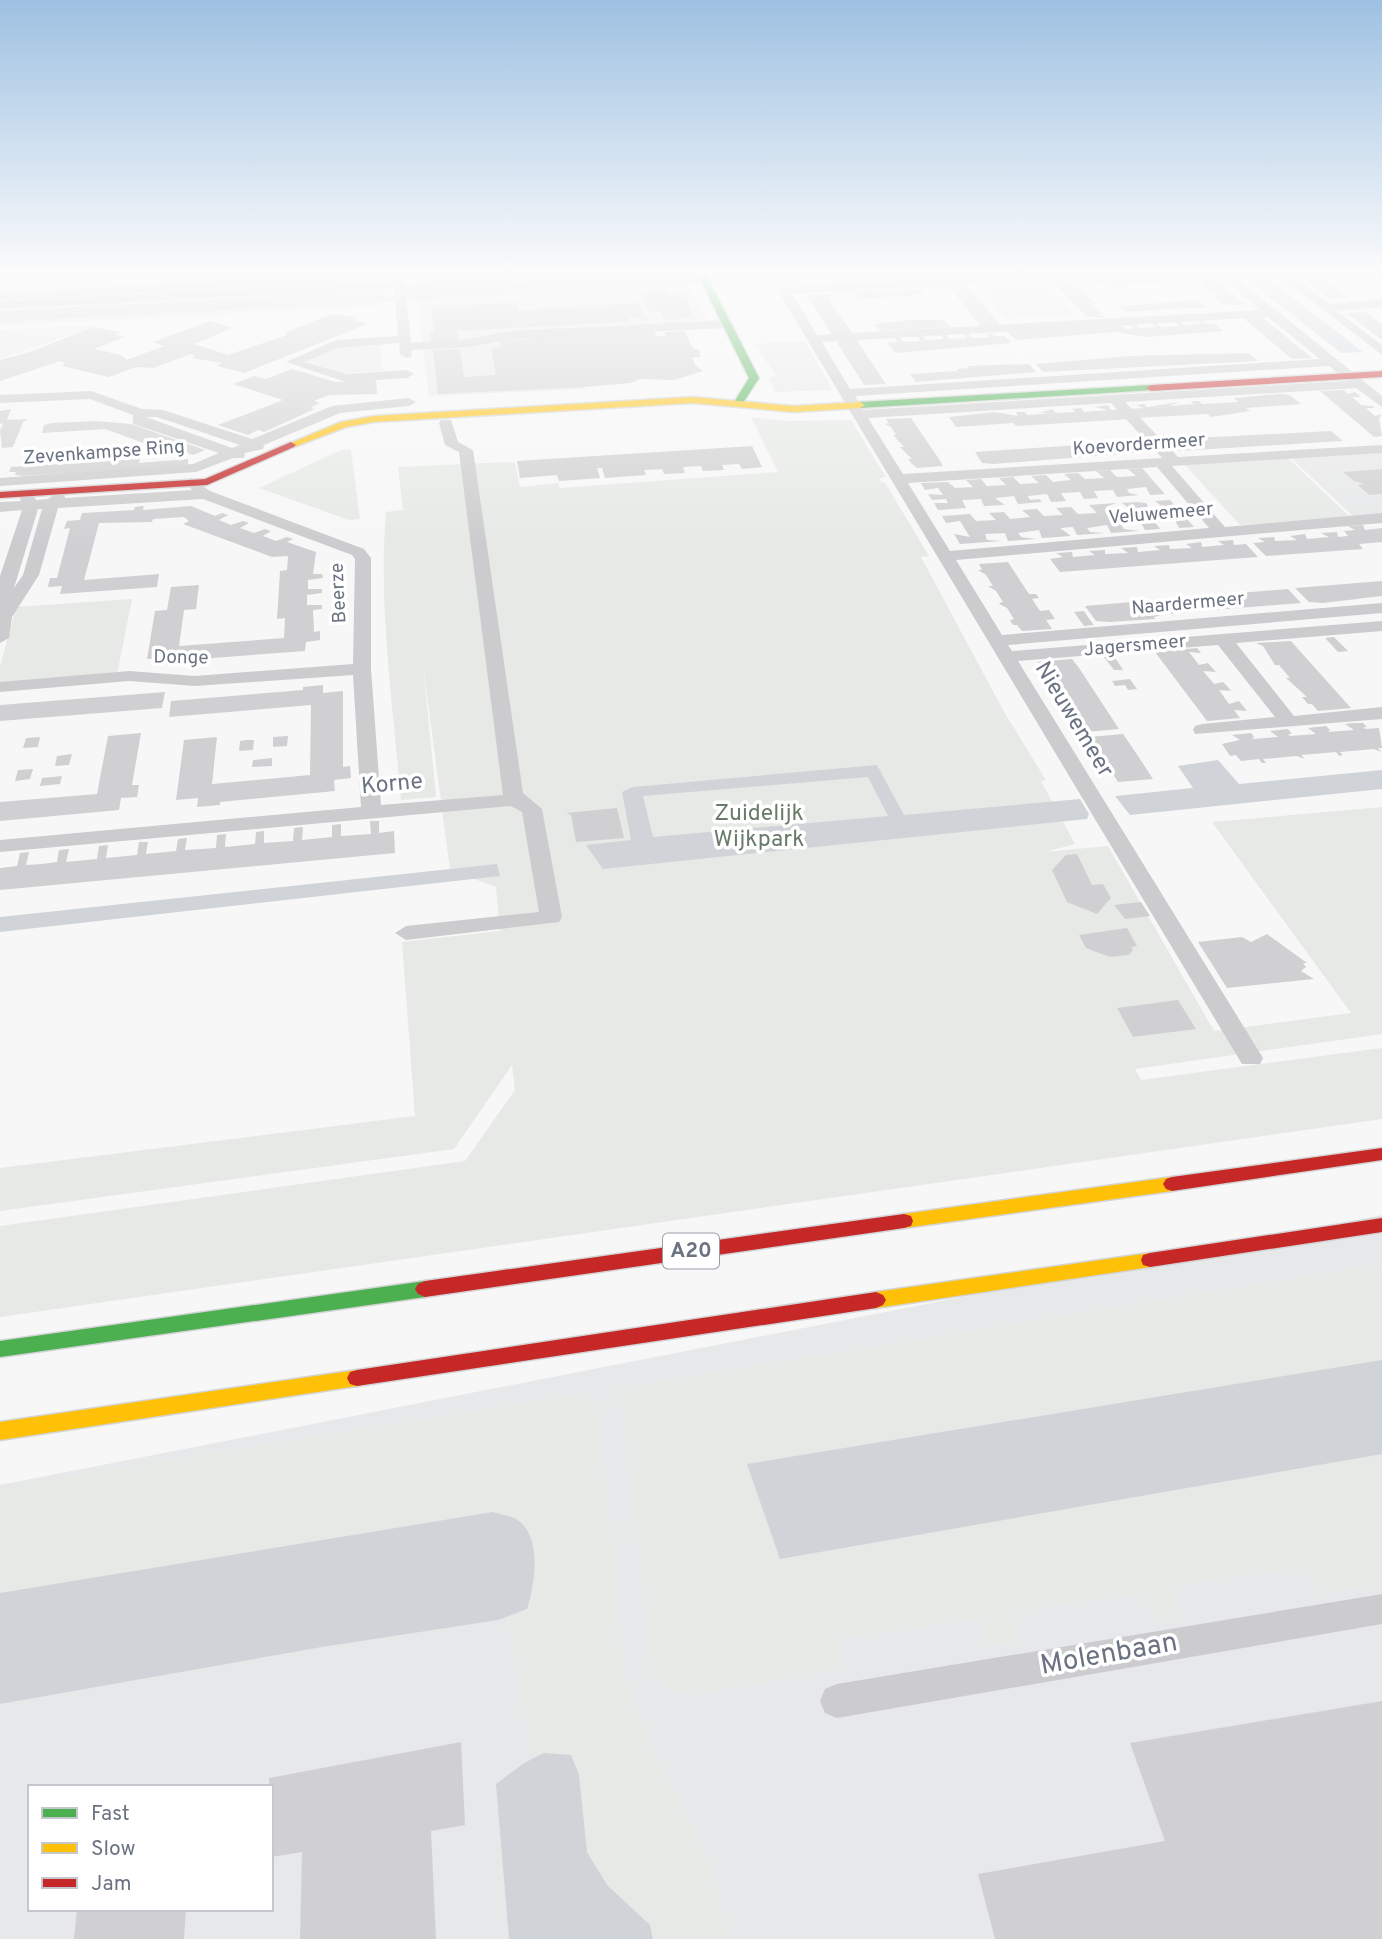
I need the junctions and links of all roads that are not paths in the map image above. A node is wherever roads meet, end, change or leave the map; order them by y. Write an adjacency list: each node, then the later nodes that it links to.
1 (297, 363): 8 (street)
2 (406, 363): 8 (street)
3 (746, 363): 12 (main road)
4 (828, 363): 14 (street, Nieuwemeer)
5 (1333, 363): 7 (street)
6 (1382, 368): 7 (main road, Zevenkampse Ring)
7 (1345, 373): 9 (main road, Zevenkampse Ring); 10 (street, Zevenkampse Ring); 13 (street); 14 (main road, Zevenkampse Ring)
8 (407, 374): 15 (street)
9 (1382, 374)
10 (1115, 398): 14 (street, Zevenkampse Ring); 20 (street)
11 (0, 399): 16 (street)
12 (741, 401): 14 (main road, Zevenkampse Ring); 15 (main road, Zevenkampse Ring)
13 (1382, 403)
14 (852, 404): 21 (street, Nieuwemeer)
15 (410, 409): 19 (main road, Zevenkampse Ring)
16 (140, 413): 19 (street); 19 (street)
17 (446, 423): 46 (street)
18 (1382, 449): 20 (street, Koevordermeer)
19 (254, 452): 22 (street, Zevenkampse Ring); 23 (main road, Zevenkampse Ring)
20 (1168, 462): 21 (street, Koevordermeer); 31 (street)
21 (898, 479): 32 (street, Nieuwemeer)
22 (0, 482)
23 (191, 482): 24 (main road, Zevenkampse Ring); 25 (street, Beerze)
24 (63, 491): 27 (main road, Zevenkampse Ring); 28 (street)
25 (205, 494): 28 (street); 41 (street, Beerze)
26 (0, 495): 27 (main road, Zevenkampse Ring)
27 (28, 500): 28 (street); 29 (street, Zevenkampse Ring); 34 (street)
28 (51, 505): 33 (street)
29 (0, 507)
30 (1382, 518): 31 (street, Veluwemeer)
31 (1220, 531): 32 (street, Veluwemeer)
32 (944, 556): 40 (street, Nieuwemeer)
33 (24, 589): 34 (street); 36 (street)
34 (3, 590): 36 (street)
35 (1382, 608): 40 (street, Naardermeer)
36 (7, 613): 38 (street)
37 (1382, 626): 39 (street, Jagersmeer)
38 (0, 638)
39 (1223, 639): 40 (street, Jagersmeer); 44 (street)
40 (1002, 649): 50 (street, Nieuwemeer)
41 (362, 669): 42 (street, Donge); 47 (street, Beerze)
42 (0, 687)
43 (1382, 713): 44 (street)
44 (1288, 721): 45 (street)
45 (1202, 730)
46 (520, 803): 47 (street, Korne); 49 (street)
47 (371, 813): 48 (street, Korne)
48 (0, 846)
49 (405, 933)
50 (1251, 1058)
51 (1382, 1154): 53 (main road, A20)
52 (1382, 1225): 54 (main road)
53 (0, 1349)
54 (0, 1431)
55 (1382, 1609): 56 (street, Molenbaan)
56 (837, 1701)

